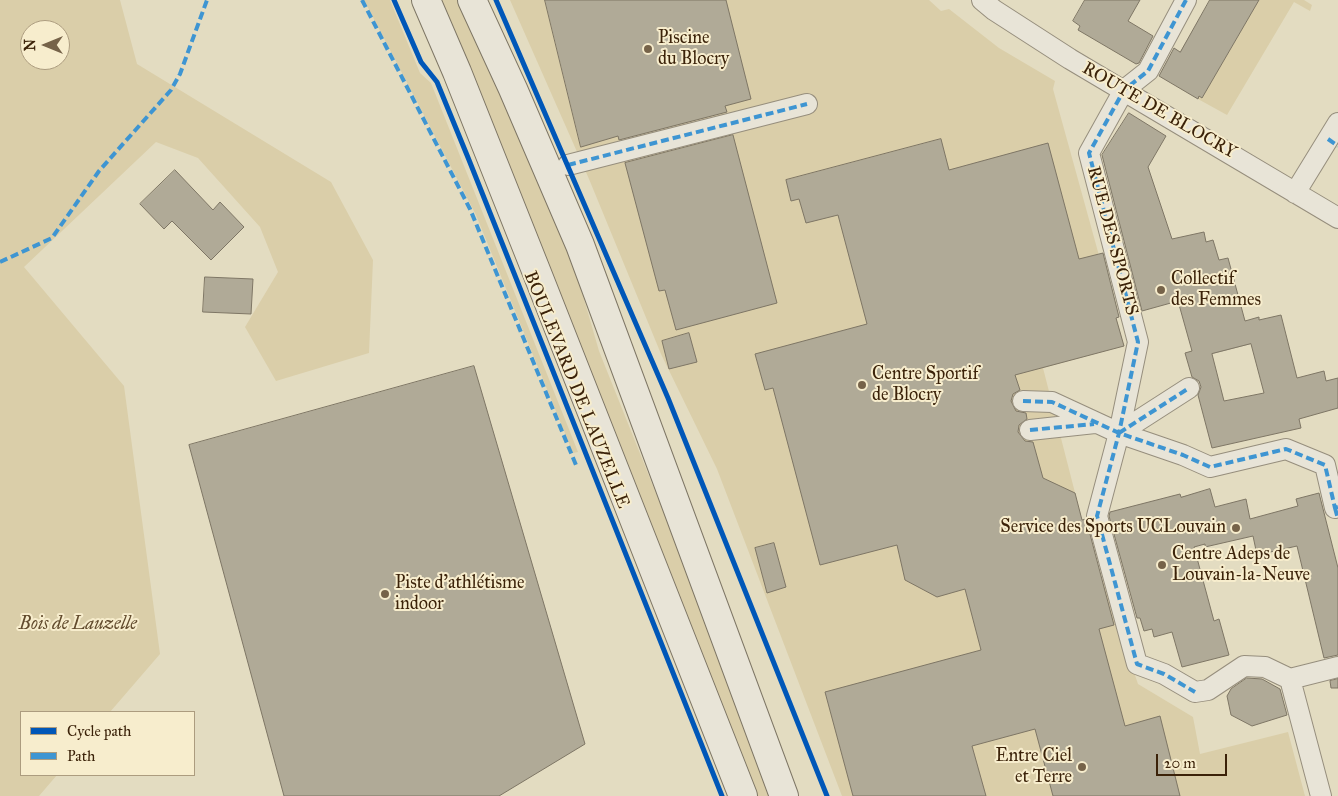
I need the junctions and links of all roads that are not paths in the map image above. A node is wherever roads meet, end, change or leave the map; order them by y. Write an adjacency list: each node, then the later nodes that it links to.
1 (426, 0): 19 (main road, BOULEVARD DE LAUZELLE)
2 (472, 0): 20 (main road)
3 (982, 0): 5 (street, ROUTE DE BLOCRY)
4 (1186, 0): 5 (street, RUE DES SPORTS)
5 (1124, 90): 9 (street, ROUTE DE BLOCRY); 15 (street, RUE DES SPORTS)
6 (807, 104): 8 (street)
7 (1335, 136): 9 (street)
8 (568, 166)
9 (1295, 193): 10 (street, ROUTE DE BLOCRY)
10 (1338, 218)
11 (1189, 388): 15 (street)
12 (1023, 401): 13 (street)
13 (1097, 423): 14 (street); 15 (street)
14 (1030, 430)
15 (1119, 433): 16 (street); 18 (street)
16 (1337, 512)
17 (1338, 667): 18 (street)
18 (1290, 678): 21 (street)
19 (743, 796)
20 (784, 796)
21 (1321, 796)

